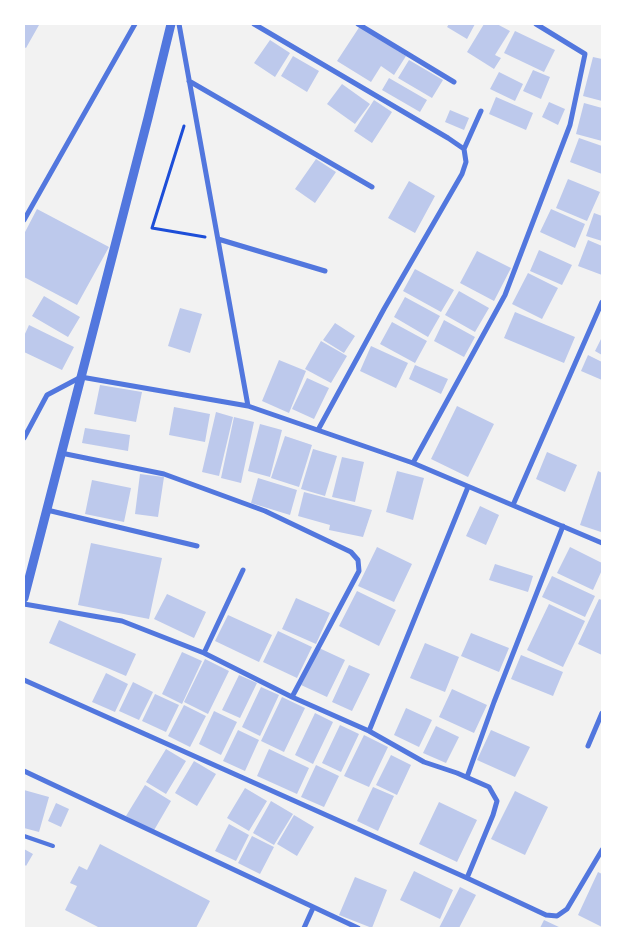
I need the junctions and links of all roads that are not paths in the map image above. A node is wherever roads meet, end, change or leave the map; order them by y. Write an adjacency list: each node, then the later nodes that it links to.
1 (135, 24): 12 (street)
2 (171, 24): 16 (street)
3 (179, 24): 7 (street)
4 (254, 24): 10 (street)
5 (358, 24): 8 (street)
6 (536, 24): 21 (street)
7 (189, 81): 11 (street); 13 (street)
8 (454, 82)
9 (481, 111): 10 (street)
10 (464, 150): 18 (street)
11 (372, 188)
12 (24, 220)
13 (218, 239): 14 (street); 17 (street)
14 (325, 271)
15 (602, 302): 23 (street)
16 (81, 377): 17 (street); 19 (street); 20 (street)
17 (248, 406): 18 (street)
18 (318, 430): 21 (street)
19 (24, 438)
20 (60, 453): 24 (street); 33 (street)
21 (413, 463): 22 (street)
22 (468, 487): 23 (street); 35 (street)
23 (513, 505): 25 (street)
24 (46, 509): 27 (street); 29 (street)
25 (563, 526): 26 (street); 38 (street)
26 (602, 542)
27 (197, 546)
28 (243, 570): 31 (street)
29 (24, 598)
30 (24, 604): 31 (street)
31 (204, 653): 33 (street)
32 (24, 680): 42 (street)
33 (292, 697): 35 (street)
34 (602, 713): 36 (street)
35 (369, 731): 38 (street)
36 (588, 746)
37 (24, 771): 43 (street)
38 (467, 778): 42 (street)
39 (24, 836): 40 (lane)
40 (53, 846)
41 (602, 850): 42 (street)
42 (467, 878)
43 (313, 908): 44 (street); 45 (street)
44 (304, 928)
45 (358, 928)

